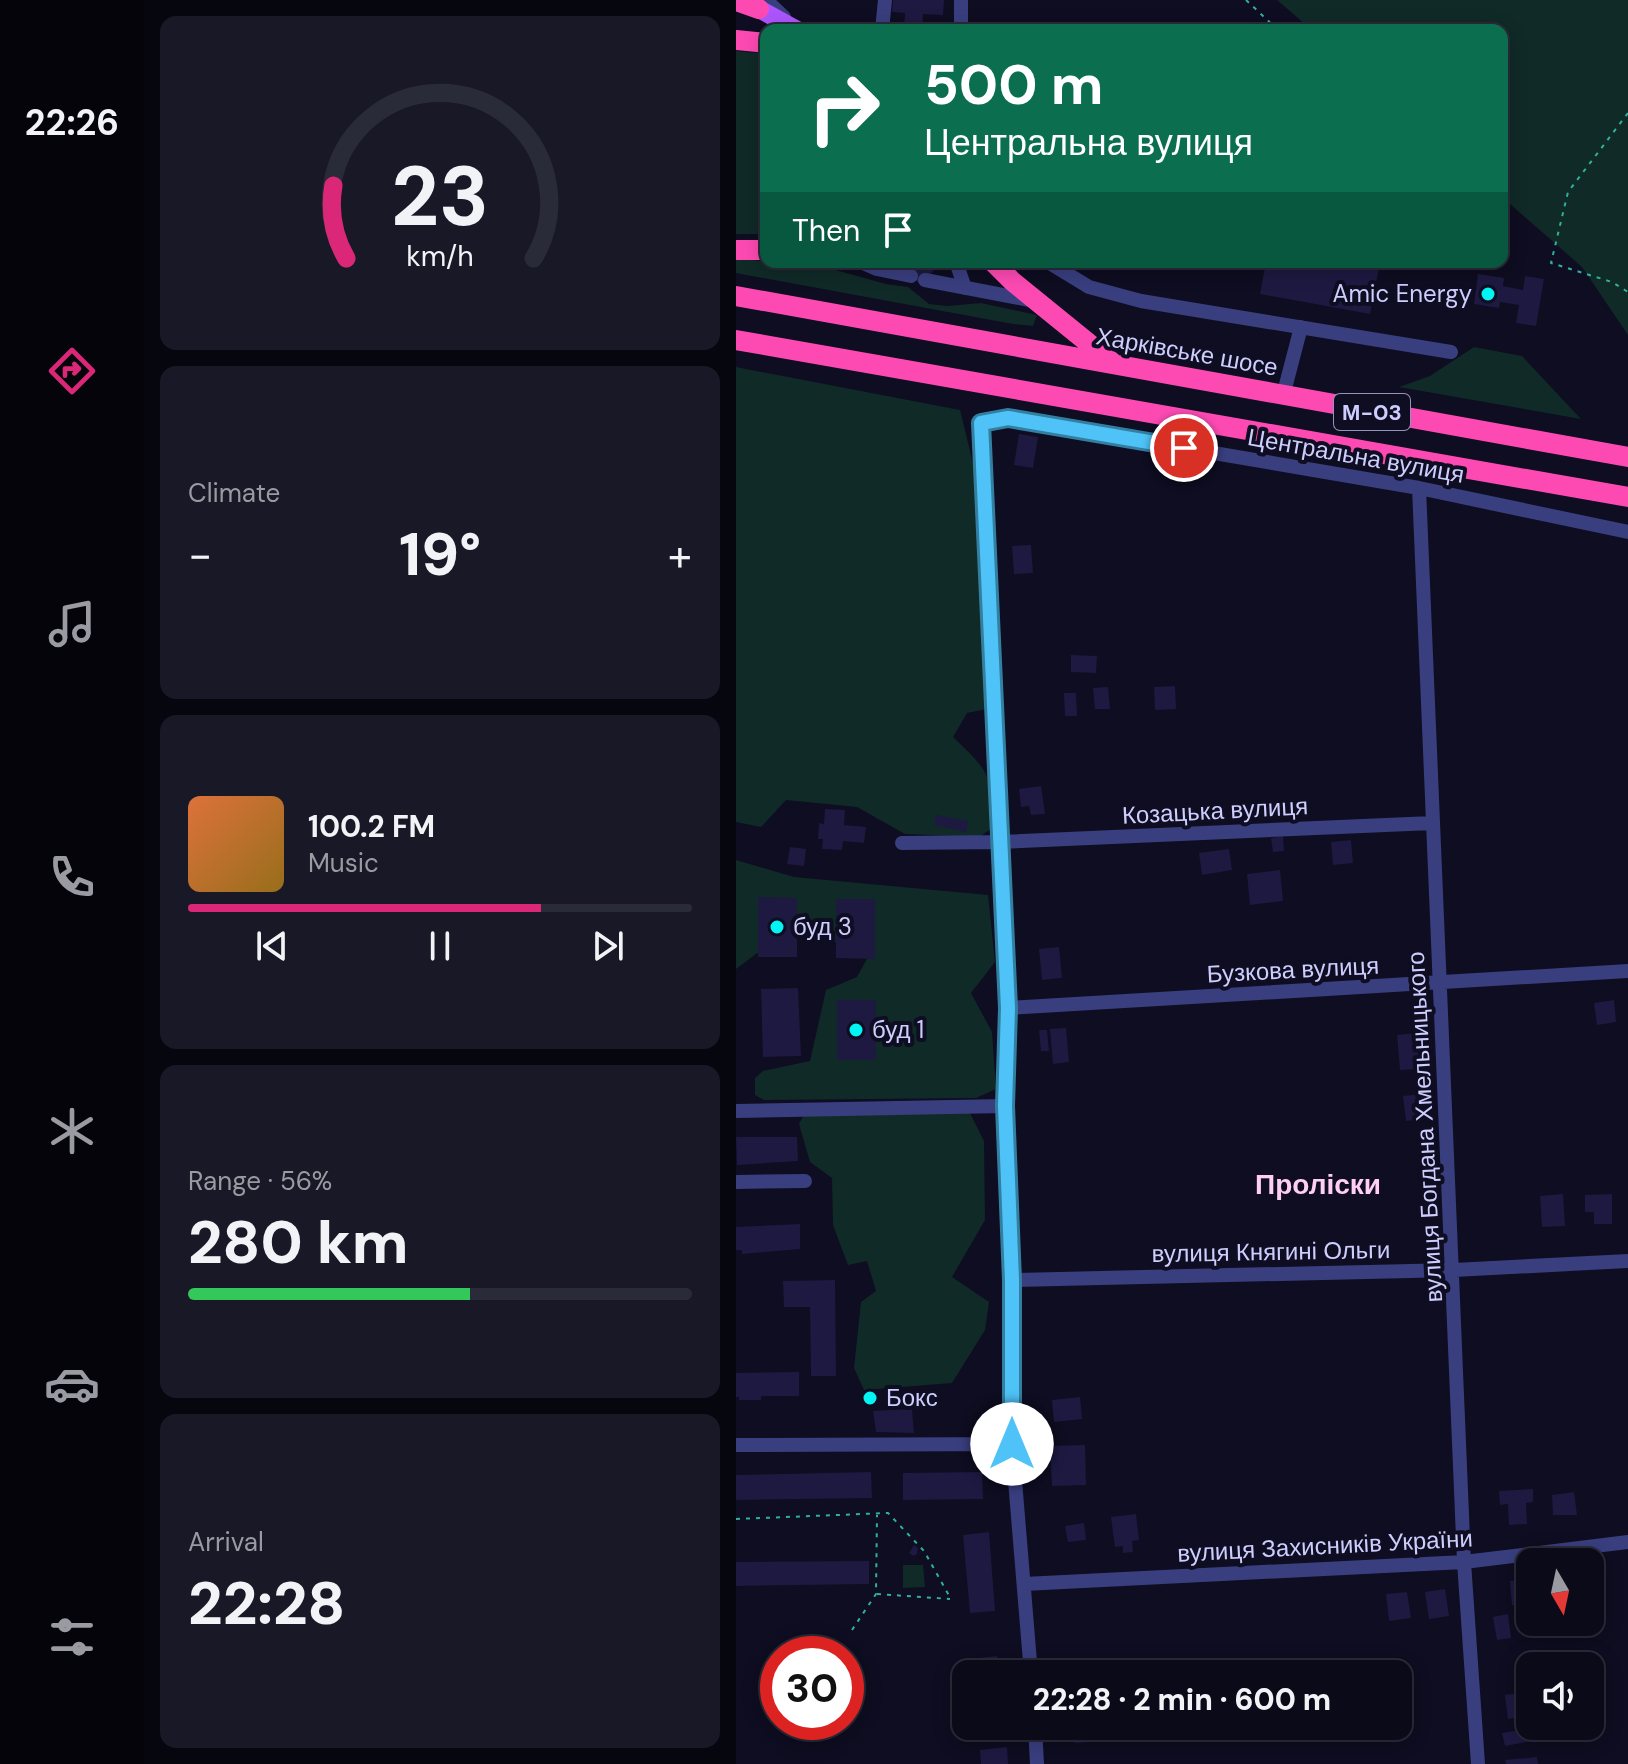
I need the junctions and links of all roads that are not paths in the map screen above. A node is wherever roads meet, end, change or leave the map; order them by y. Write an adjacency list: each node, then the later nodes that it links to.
1 (885, 0): 6 (street)
2 (961, 0): 7 (street)
3 (736, 1): 4 (highway)
4 (759, 3): 5 (main road)
5 (789, 24)
6 (883, 24)
7 (961, 24)
8 (736, 40): 9 (highway)
9 (760, 42)
10 (736, 250): 11 (highway)
11 (760, 250)
12 (875, 268): 16 (street)
13 (958, 268): 16 (street)
14 (999, 268): 18 (highway)
15 (1058, 268): 19 (street)
16 (965, 288): 18 (street)
17 (736, 296): 22 (highway, Харківське шосе / М-03)
18 (1039, 302): 22 (highway)
19 (1301, 327): 21 (street); 23 (street)
20 (741, 342): 26 (highway, М-03)
21 (1451, 352)
22 (1116, 365): 23 (highway, Харківське шосе / М-03)
23 (1283, 396): 24 (highway, Харківське шосе / М-03)
24 (1628, 457)
25 (1419, 488): 27 (street, Центральна вулиця); 28 (street, вулиця Богдана Хмельницького); 29 (street, Центральна вулиця)
26 (1628, 497)
27 (1628, 532)
28 (1432, 823): 29 (street, Козацька вулиця); 32 (street, вулиця Богдана Хмельницького)
29 (999, 842): 30 (street, Козацька вулиця); 33 (street)
30 (902, 843)
31 (1628, 971): 32 (street, Бузкова вулиця)
32 (1440, 984): 33 (street, Бузкова вулиця); 39 (street, вулиця Богдана Хмельницького)
33 (1008, 1008): 34 (street)
34 (1005, 1106): 35 (street); 40 (street)
35 (736, 1111)
36 (805, 1181): 37 (street)
37 (736, 1182)
38 (1628, 1261): 39 (street, вулиця Княгині Ольги)
39 (1454, 1270): 40 (street, вулиця Княгині Ольги); 44 (street, вулиця Богдана Хмельницького)
40 (1012, 1280): 41 (street)
41 (1012, 1444): 42 (street); 45 (street)
42 (736, 1445)
43 (1628, 1542): 44 (street, вулиця Захисників України)
44 (1464, 1562): 45 (street, вулиця Захисників України); 49 (street, вулиця Богдана Хмельницького)
45 (1024, 1584): 46 (street)
46 (1030, 1660)
47 (1036, 1740): 48 (street)
48 (1037, 1764)
49 (1478, 1764)

